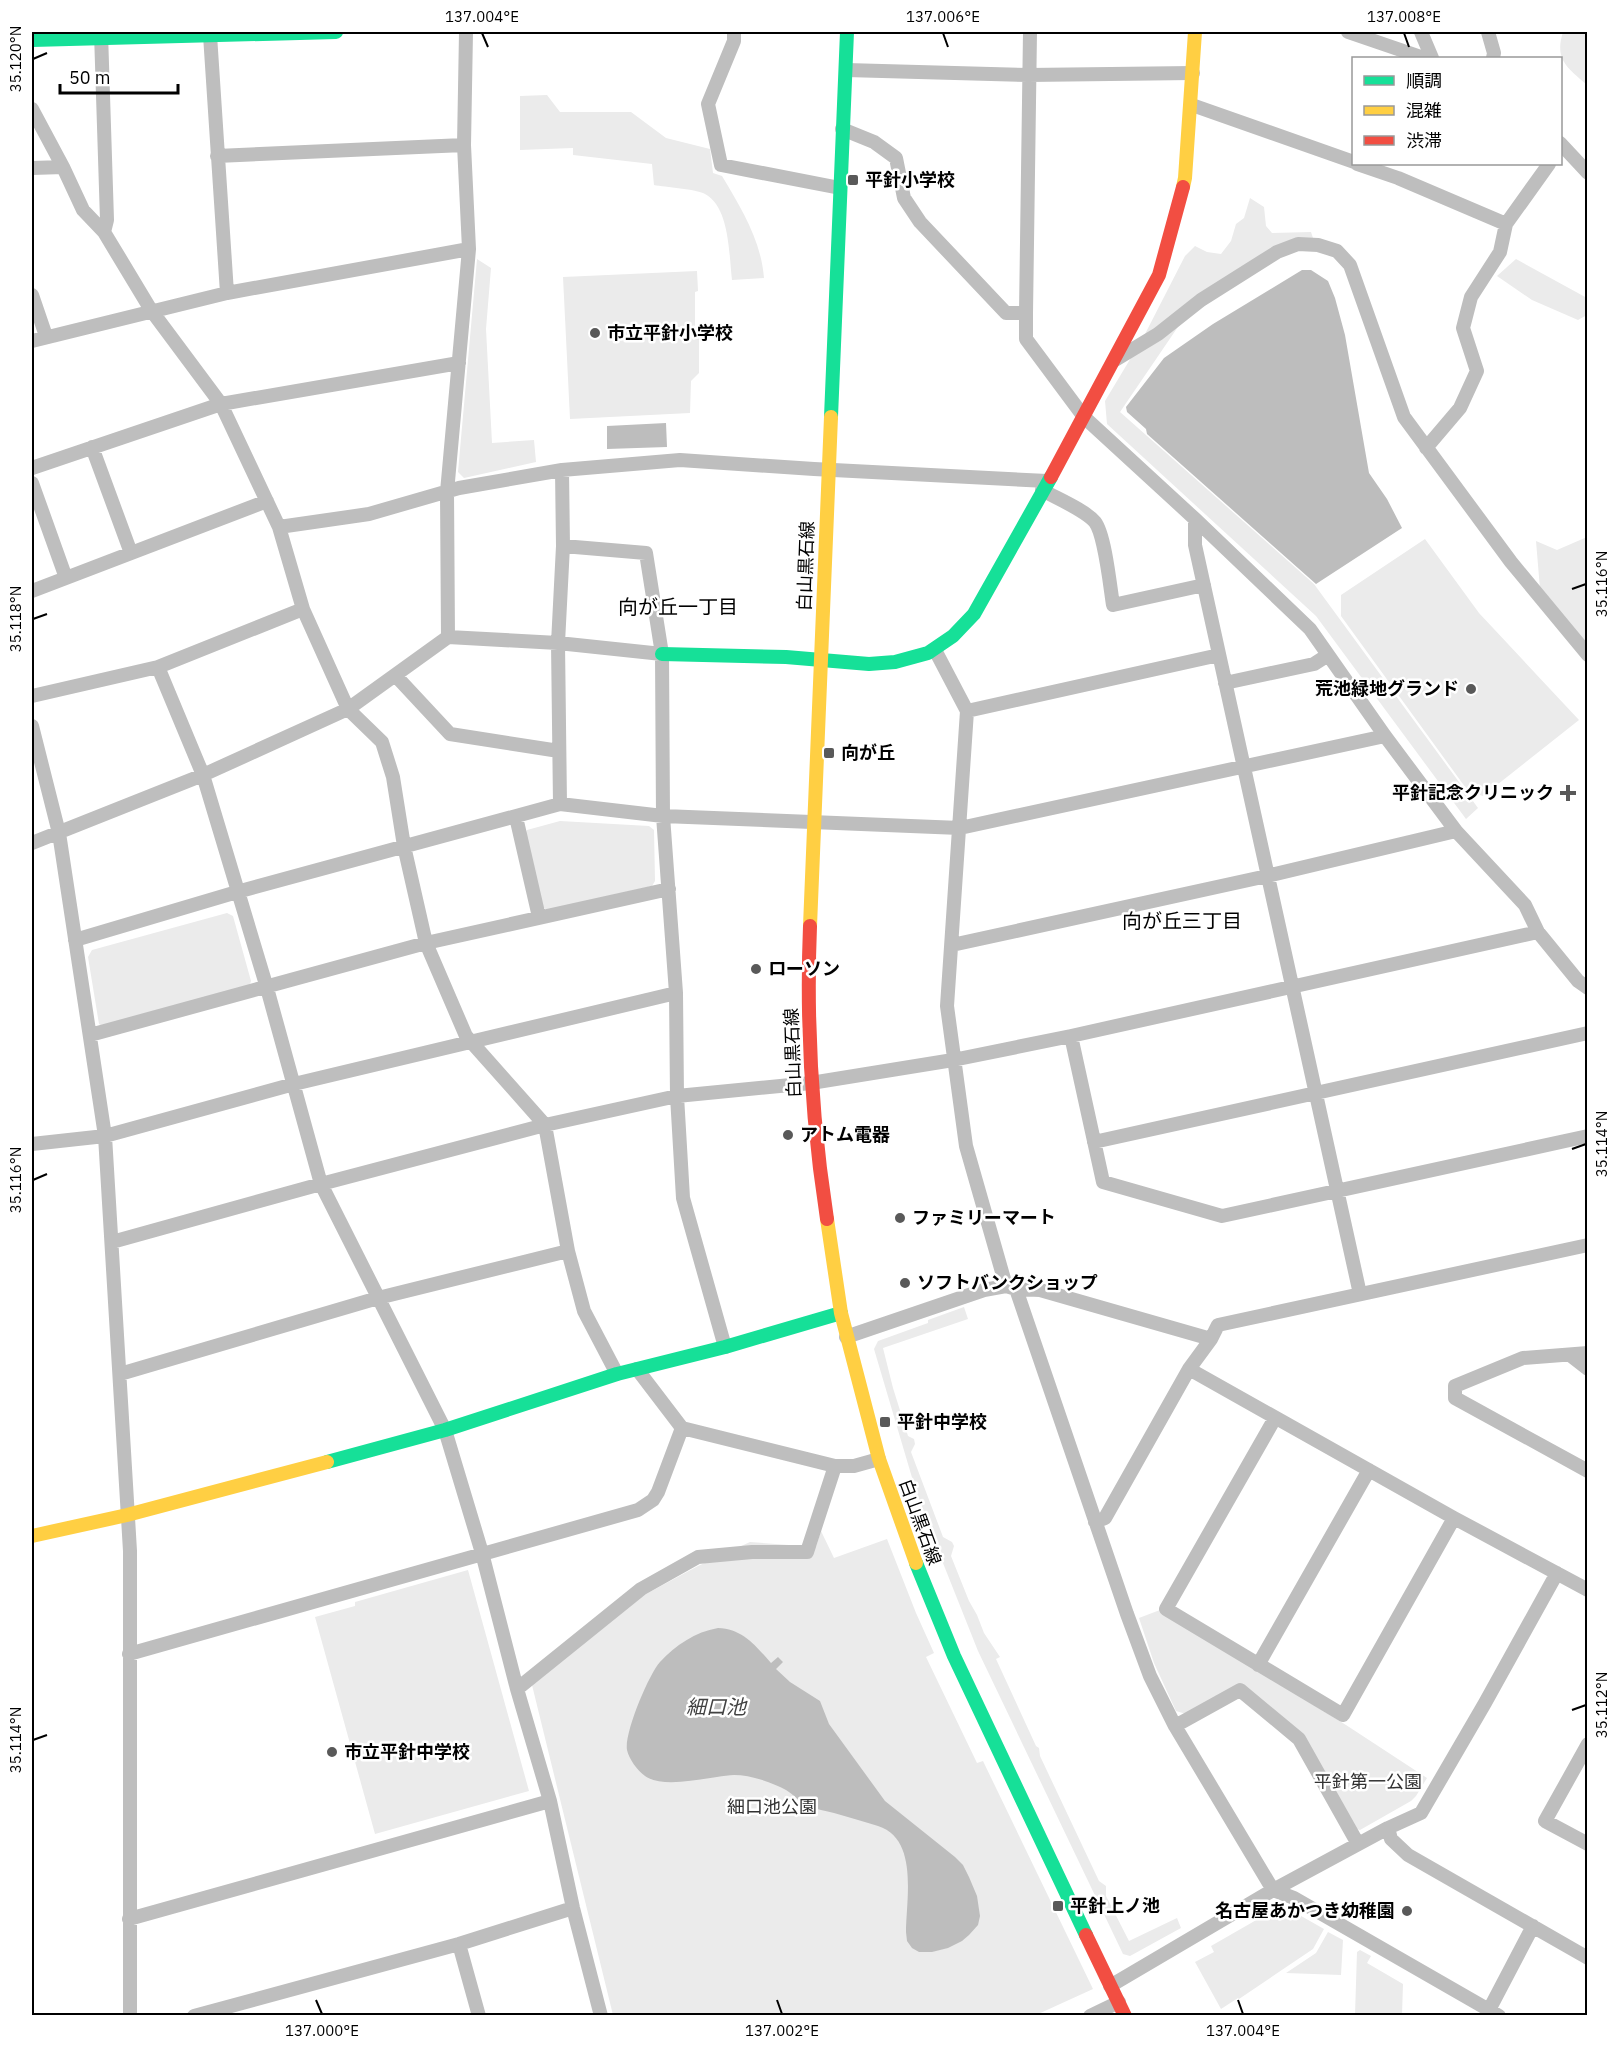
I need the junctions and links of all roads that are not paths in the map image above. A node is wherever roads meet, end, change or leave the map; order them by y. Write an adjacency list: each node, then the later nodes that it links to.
1 (336, 32): 11 (street)
2 (466, 32): 22 (street)
3 (734, 32): 33 (street)
4 (847, 32): 16 (street, 白山黒石線)
5 (1030, 32): 18 (street)
6 (1195, 32): 17 (street)
7 (1348, 32): 13 (street)
8 (1421, 32): 14 (street)
9 (1488, 32): 15 (street)
10 (101, 35): 11 (street); 12 (street); 35 (street)
11 (210, 35): 24 (street)
12 (32, 40)
13 (1421, 57)
14 (1432, 57)
15 (1493, 57)
16 (846, 70): 18 (street); 21 (street, 白山黒石線)
17 (1193, 73): 18 (street); 19 (street)
18 (1028, 75): 40 (street)
19 (1192, 105): 25 (street); 43 (street)
20 (32, 109): 29 (street)
21 (842, 129): 33 (street, 白山黒石線); 40 (street)
22 (464, 145): 24 (street); 36 (street)
23 (1562, 147): 31 (street)
24 (217, 156): 37 (street)
25 (1352, 162)
26 (1361, 165): 32 (street)
27 (1402, 165): 32 (street)
28 (1549, 165): 34 (street)
29 (63, 167): 30 (street); 35 (street)
30 (32, 168)
31 (1587, 173)
32 (1398, 178): 34 (street)
33 (840, 188): 51 (street, 白山黒石線)
34 (1506, 224): 48 (street)
35 (104, 232): 39 (street)
36 (469, 249): 37 (street); 44 (street)
37 (227, 293): 39 (street)
38 (32, 296): 41 (street)
39 (151, 310): 41 (street); 45 (street)
40 (1026, 313): 46 (street)
41 (46, 336): 42 (street)
42 (32, 341)
43 (1114, 361): 46 (street); 48 (street)
44 (459, 363): 45 (street); 54 (street)
45 (221, 404): 47 (street); 55 (street)
46 (1084, 417): 53 (street); 56 (street)
47 (92, 447): 49 (street); 59 (street)
48 (1426, 447): 70 (street)
49 (32, 468)
50 (562, 470): 51 (street); 54 (street); 58 (street)
51 (828, 470): 53 (street); 71 (street, 白山黒石線)
52 (32, 483): 60 (street)
53 (1045, 485): 61 (street); 66 (street)
54 (447, 492): 57 (street); 64 (street)
55 (267, 501): 57 (street); 59 (street)
56 (1195, 519): 61 (street); 69 (street)
57 (279, 527): 63 (street)
58 (563, 546): 65 (street); 67 (street)
59 (131, 553): 60 (street)
60 (66, 578): 62 (street)
61 (1204, 585): 68 (street)
62 (32, 591)
63 (303, 609): 72 (street); 76 (street)
64 (448, 638): 65 (street); 73 (street)
65 (558, 643): 67 (street); 80 (street)
66 (935, 650): 71 (street); 77 (street)
67 (662, 654): 71 (street); 84 (street)
68 (1219, 655): 74 (street); 77 (street)
69 (1328, 655): 74 (street); 79 (street)
70 (1587, 655)
71 (820, 660): 86 (street, 白山黒石線)
72 (158, 667): 75 (street); 82 (street)
73 (395, 675): 76 (street); 80 (street)
74 (1225, 683): 81 (street)
75 (32, 696)
76 (348, 709): 82 (street); 91 (street)
77 (967, 711): 87 (street)
78 (32, 726): 89 (street)
79 (1385, 736): 81 (street); 88 (street)
80 (559, 752): 83 (street)
81 (1243, 766): 87 (street); 92 (street)
82 (203, 775): 89 (street); 94 (street)
83 (560, 804): 84 (street); 85 (street)
84 (663, 816): 86 (street); 93 (street)
85 (516, 818): 91 (street); 95 (street)
86 (814, 822): 87 (street); 109 (street, 白山黒石線)
87 (960, 828): 99 (street)
88 (1456, 831): 92 (street); 96 (street)
89 (58, 833): 90 (street); 97 (street)
90 (32, 843)
91 (404, 846): 94 (street); 98 (street)
92 (1267, 876): 99 (street); 100 (street)
93 (669, 890): 95 (street); 103 (street)
94 (237, 892): 97 (street); 101 (street)
95 (539, 917): 98 (street)
96 (1538, 932): 100 (street); 102 (street)
97 (75, 940): 105 (street)
98 (426, 943): 101 (street); 107 (street)
99 (952, 945): 108 (street)
100 (1291, 986): 106 (street); 111 (street)
101 (267, 988): 105 (street); 110 (street)
102 (1587, 988)
103 (676, 993): 107 (street); 112 (street)
104 (1587, 1033): 111 (street)
105 (90, 1035): 114 (street)
106 (1071, 1036): 108 (street); 116 (street)
107 (471, 1041): 110 (street); 113 (street)
108 (953, 1060): 109 (street); 123 (street)
109 (811, 1083): 112 (street); 126 (street, 白山黒石線)
110 (294, 1084): 114 (street); 118 (street)
111 (1315, 1095): 116 (street); 119 (street)
112 (677, 1096): 113 (street); 129 (street)
113 (545, 1125): 118 (street); 122 (street)
114 (105, 1136): 117 (street); 120 (street)
115 (1587, 1136): 119 (street)
116 (1094, 1142): 119 (street)
117 (32, 1144)
118 (321, 1184): 120 (street); 125 (street)
119 (1336, 1190): 124 (street)
120 (112, 1242): 135 (street)
121 (1587, 1245): 124 (street)
122 (568, 1251): 125 (street); 136 (street)
123 (1011, 1287): 127 (street); 128 (street); 146 (street)
124 (1360, 1294): 128 (street)
125 (378, 1298): 135 (street); 139 (street)
126 (841, 1313): 127 (street, 白山黒石線); 129 (street)
127 (846, 1337): 140 (street, 白山黒石線)
128 (1211, 1339): 133 (street)
129 (725, 1347): 132 (street)
130 (1587, 1353): 131 (street)
131 (1570, 1355): 134 (street); 143 (street)
132 (637, 1369): 136 (street); 138 (street)
133 (1189, 1369): 137 (street); 146 (street)
134 (1587, 1369)
135 (120, 1374): 144 (street)
136 (617, 1374): 139 (street)
137 (1275, 1418): 142 (street); 152 (street)
138 (682, 1428): 141 (street); 148 (street)
139 (445, 1430): 144 (street); 148 (street)
140 (879, 1459): 141 (street); 166 (street, 白山黒石線)
141 (836, 1466): 153 (street)
142 (1369, 1470): 145 (street); 152 (street)
143 (1587, 1471)
144 (127, 1515): 147 (street); 151 (street)
145 (1454, 1518): 149 (street); 152 (street)
146 (1095, 1522): 154 (street)
147 (32, 1536)
148 (482, 1553): 151 (street); 153 (street)
149 (1557, 1573): 150 (street); 157 (street)
150 (1587, 1590)
151 (129, 1654): 162 (street)
152 (1258, 1665)
153 (517, 1689): 156 (street)
154 (1175, 1726): 158 (street); 160 (street)
155 (1587, 1744): 159 (street)
156 (550, 1801): 161 (street); 162 (street)
157 (1388, 1828): 158 (street); 163 (street)
158 (1358, 1844): 160 (street)
159 (1587, 1844)
160 (1274, 1890): 166 (street); 168 (street)
161 (573, 1908): 164 (street); 172 (street)
162 (129, 1919): 169 (street)
163 (1533, 1926): 165 (street); 168 (street)
164 (459, 1944): 170 (street); 171 (street)
165 (1587, 1958)
166 (1110, 1986): 167 (street, 白山黒石線)
167 (1119, 2002): 173 (street); 174 (street, 白山黒石線)
168 (1494, 2013)
169 (130, 2016)
170 (194, 2016)
171 (479, 2016)
172 (601, 2016)
173 (1090, 2016)
174 (1125, 2016)

